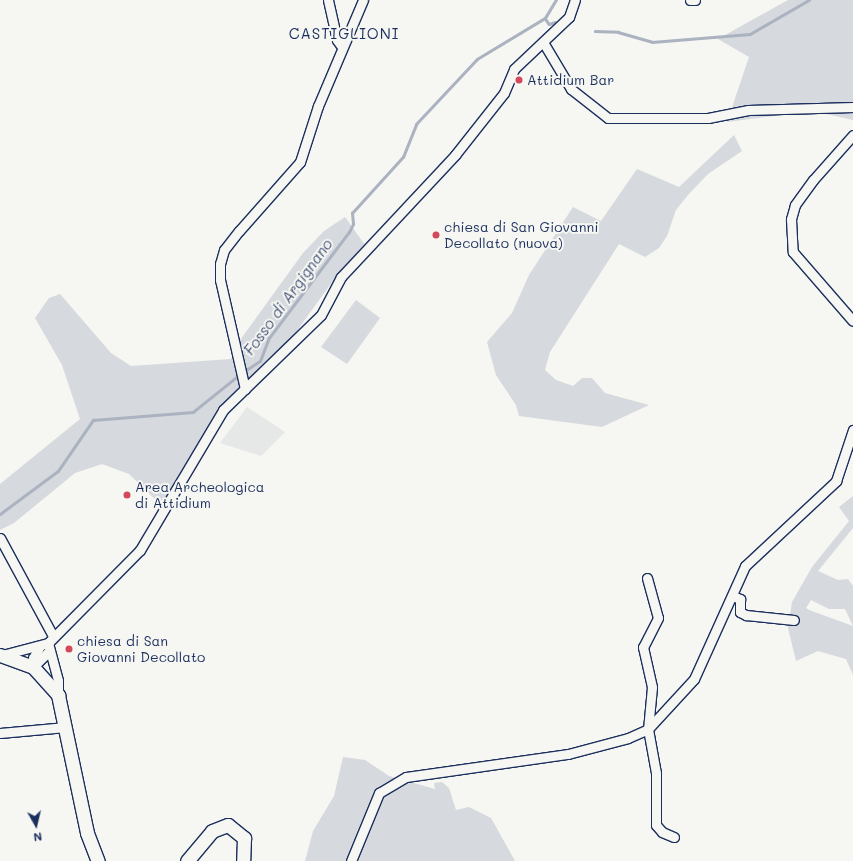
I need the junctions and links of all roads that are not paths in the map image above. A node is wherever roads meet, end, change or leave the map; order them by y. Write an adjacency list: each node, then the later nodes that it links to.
1 (328, 0): 7 (street)
2 (363, 0): 7 (street)
3 (575, 0): 6 (street)
4 (690, 0): 5 (street)
5 (695, 0)
6 (543, 42): 8 (street); 11 (street)
7 (342, 47): 11 (street)
8 (853, 106)
9 (853, 135): 10 (street)
10 (853, 321)
11 (245, 386): 17 (street)
12 (853, 430): 15 (street)
13 (0, 538): 17 (street)
14 (647, 578): 22 (street)
15 (733, 596): 16 (street); 22 (street)
16 (794, 620)
17 (47, 644): 18 (street); 19 (street); 20 (street)
18 (1, 655): 19 (main road)
19 (33, 667): 20 (main road)
20 (58, 694): 21 (main road)
21 (66, 727): 23 (street); 25 (main road)
22 (648, 729): 24 (street); 28 (street)
23 (0, 733)
24 (674, 836)
25 (98, 861)
26 (187, 861): 27 (main road)
27 (243, 861)
28 (351, 861)

